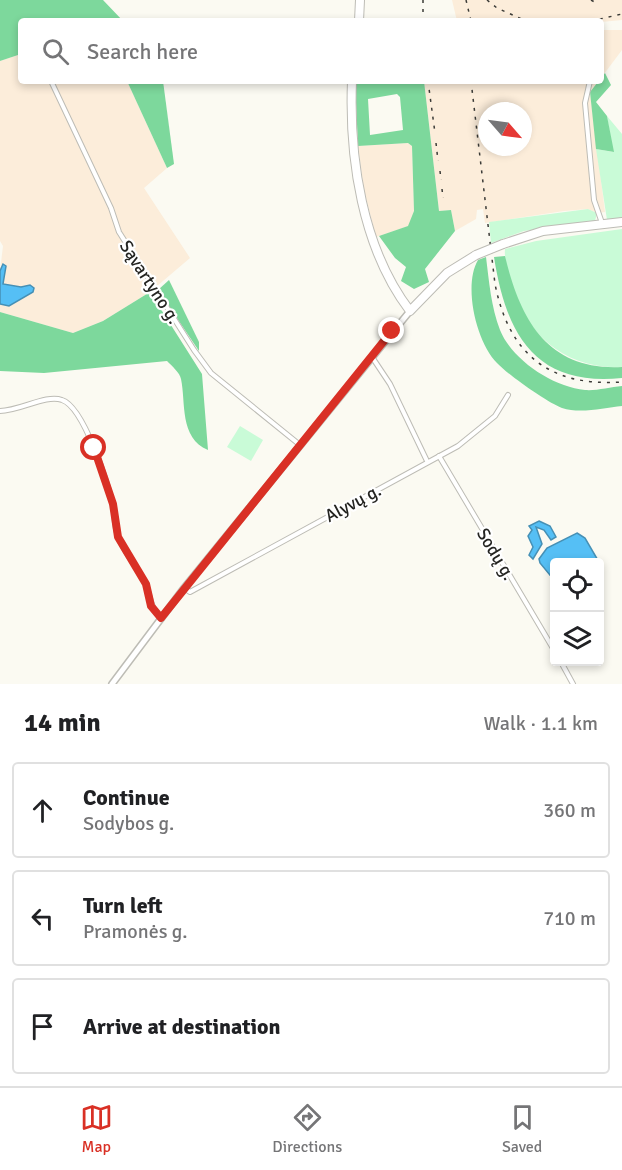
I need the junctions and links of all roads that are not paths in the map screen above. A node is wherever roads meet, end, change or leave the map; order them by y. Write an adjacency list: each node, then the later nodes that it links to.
1 (360, 0): 2 (highway)
2 (359, 18)
3 (52, 84): 12 (street, Sąvartyno g.)
4 (352, 84): 8 (highway)
5 (589, 84): 7 (street)
6 (622, 222): 7 (highway)
7 (602, 224): 8 (highway, bridge)
8 (410, 311): 9 (main road)
9 (371, 357): 12 (main road); 14 (street)
10 (508, 395): 13 (street, Alyvų g.)
11 (0, 411): 16 (street)
12 (300, 444): 15 (main road)
13 (439, 456): 14 (street, Alyvų g.); 17 (street, Sodų g.)
14 (428, 462): 15 (street, Alyvų g.)
15 (184, 588): 16 (main road)
16 (161, 618): 19 (main road)
17 (550, 642)
18 (563, 666): 20 (street)
19 (112, 684)
20 (573, 684)

